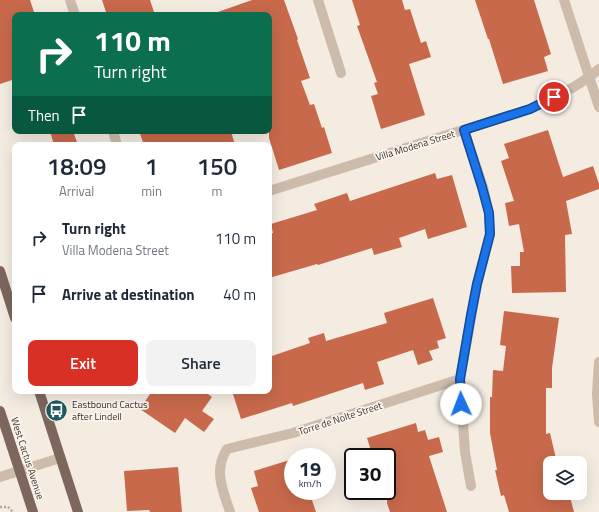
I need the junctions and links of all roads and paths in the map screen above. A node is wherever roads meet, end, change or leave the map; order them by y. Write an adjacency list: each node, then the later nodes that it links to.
1 (70, 0): 4 (street)
2 (318, 0): 6 (street)
3 (564, 0): 7 (street)
4 (74, 12)
5 (599, 69): 7 (street, Villa Modena Street)
6 (341, 73)
7 (589, 79): 8 (street); 9 (street, Villa Modena Street)
8 (599, 107)
9 (464, 130): 10 (street, Villa Modena Street); 14 (street)
10 (272, 190)
11 (0, 271): 12 (main road)
12 (12, 309)
13 (599, 362): 17 (street)
14 (460, 379): 21 (street); 26 (street, Torre de Nolte Street)
15 (39, 394): 18 (main road)
16 (0, 411): 19 (main road, West Cactus Avenue)
17 (599, 422)
18 (60, 458): 19 (street); 25 (main road)
19 (19, 470): 20 (street); 24 (main road, West Cactus Avenue)
20 (0, 476)
21 (471, 486)
22 (0, 507): 23 (path)
23 (14, 512)
24 (33, 512)
25 (78, 512)
26 (230, 512)

